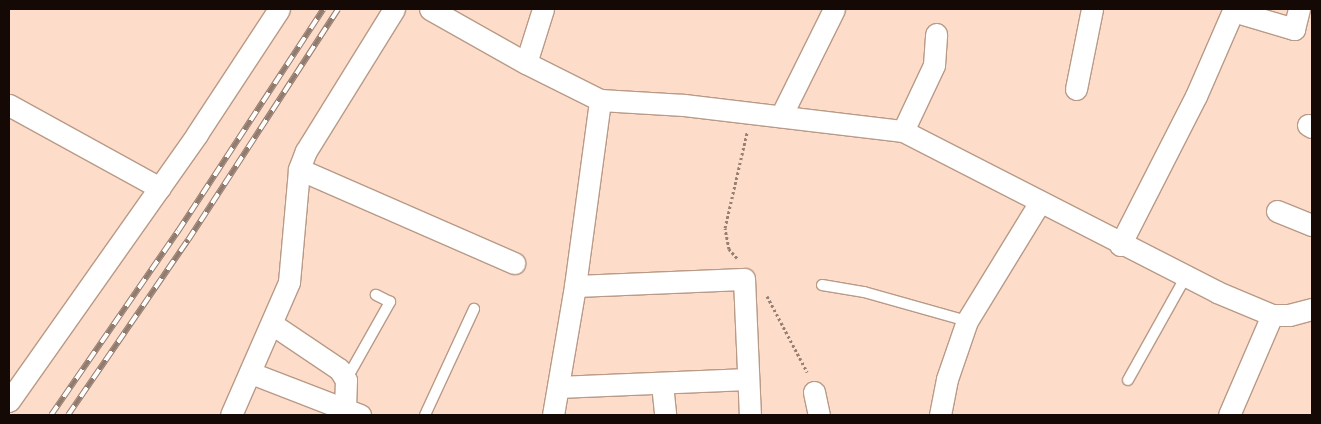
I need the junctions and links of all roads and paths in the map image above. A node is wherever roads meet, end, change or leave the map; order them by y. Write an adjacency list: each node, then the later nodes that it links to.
1 (279, 9): 17 (street)
2 (394, 9): 16 (street)
3 (430, 9): 9 (street)
4 (543, 9): 9 (street)
5 (834, 9): 14 (street)
6 (1092, 9): 10 (street)
7 (1299, 9): 21 (street)
8 (936, 34): 15 (street)
9 (526, 63): 11 (street)
10 (1076, 89)
11 (600, 100): 13 (street); 26 (street)
12 (9, 105): 17 (street)
13 (753, 113): 14 (street); 23 (path)
14 (780, 116): 15 (street)
15 (903, 131): 18 (street)
16 (299, 169): 22 (street); 33 (street)
17 (160, 188): 41 (street)
18 (1040, 202): 21 (street); 32 (street)
19 (1277, 211): 20 (street)
20 (1312, 225)
21 (1120, 245): 24 (street)
22 (514, 263)
23 (742, 265)
24 (1185, 278): 31 (street); 37 (lane)
25 (822, 285): 32 (lane)
26 (575, 286): 35 (street); 39 (street)
27 (761, 288): 40 (path)
28 (376, 295): 36 (lane)
29 (474, 309): 44 (lane)
30 (1312, 309): 31 (street)
31 (1272, 315): 50 (street)
32 (967, 321): 49 (street)
33 (272, 324): 34 (street); 36 (street)
34 (251, 373): 42 (street); 43 (street)
35 (748, 379): 38 (street); 47 (street)
36 (346, 380): 42 (street)
37 (1128, 380)
38 (662, 384): 39 (street); 46 (street)
39 (558, 387): 45 (street)
40 (814, 392): 48 (street)
41 (9, 401)
42 (353, 411)
43 (231, 415)
44 (425, 415)
45 (554, 415)
46 (665, 415)
47 (750, 415)
48 (819, 415)
49 (940, 415)
50 (1229, 415)

